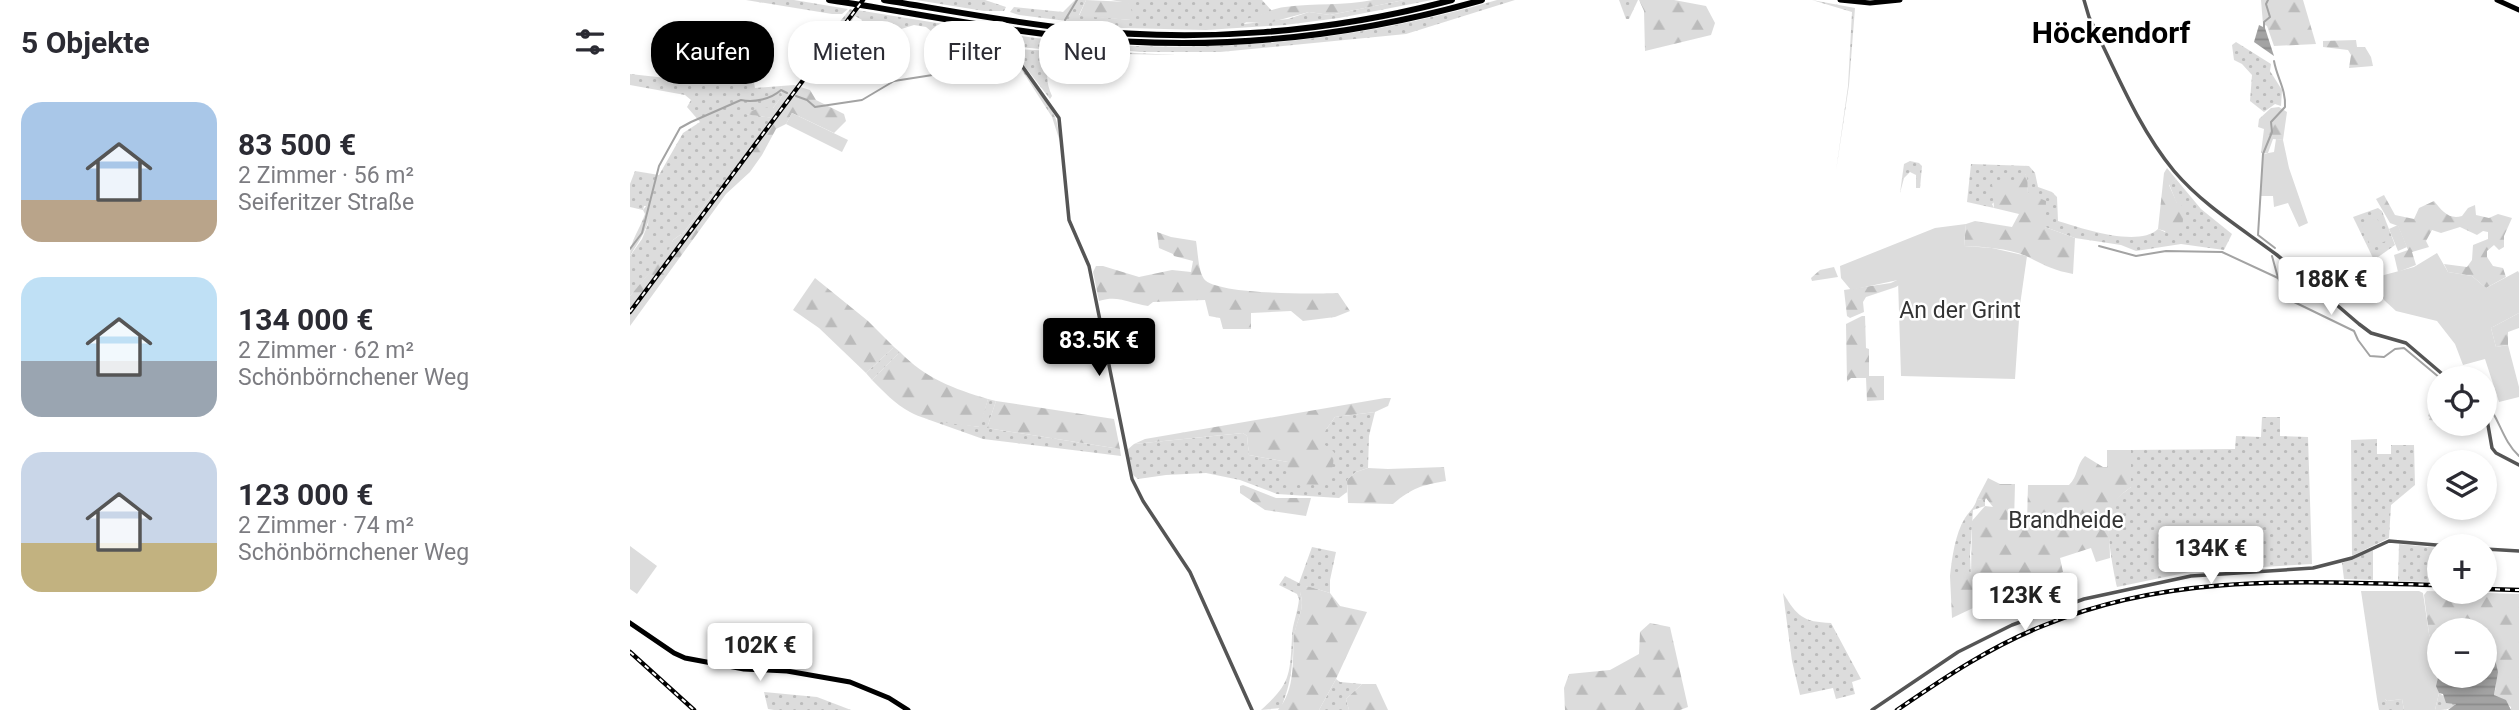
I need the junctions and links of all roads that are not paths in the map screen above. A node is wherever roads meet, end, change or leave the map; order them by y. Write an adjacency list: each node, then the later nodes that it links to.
1 (829, 0): 4 (highway)
2 (884, 0): 3 (highway)
3 (1452, 0)
4 (1482, 0)
5 (1840, 0): 6 (main road)
6 (1900, 0)
7 (2084, 0): 11 (street)
8 (2497, 0): 9 (main road)
9 (2519, 9)
10 (1025, 69): 19 (street)
11 (2433, 366)
12 (2490, 436): 13 (street)
13 (2519, 465)
14 (2427, 544): 20 (street)
15 (2497, 550): 16 (street)
16 (2519, 551)
17 (630, 623): 18 (main road)
18 (908, 710)
19 (1252, 710)
20 (1872, 710)

